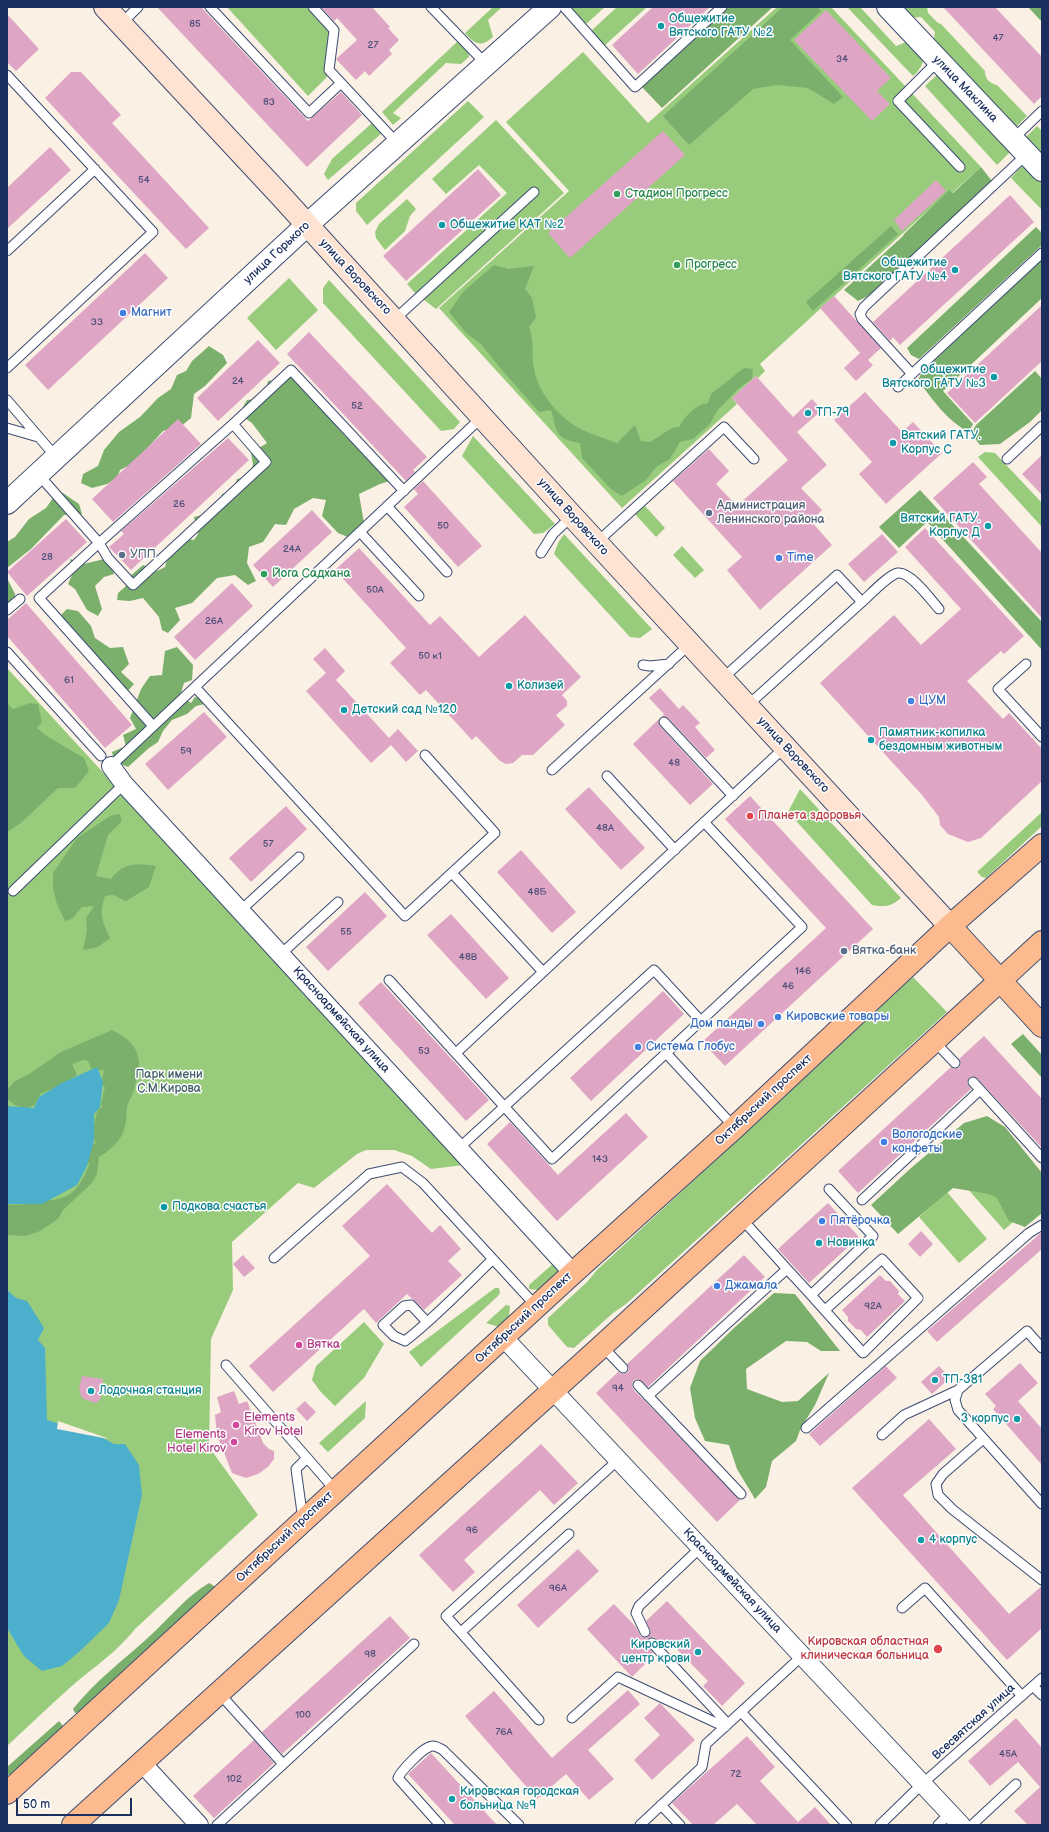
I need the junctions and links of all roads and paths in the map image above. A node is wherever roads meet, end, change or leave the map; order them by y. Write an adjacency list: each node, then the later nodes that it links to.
1 (105, 7): 10 (main road, улица Воровского)
2 (138, 7): 10 (lane)
3 (210, 7): 14 (lane)
4 (312, 7): 14 (lane)
5 (431, 7): 12 (lane)
6 (550, 7): 12 (street, улица Горького)
7 (564, 7): 8 (lane)
8 (722, 7)
9 (888, 7): 11 (street, улица Маклина)
10 (121, 24): 22 (main road, улица Воровского)
11 (938, 61): 17 (street, улица Маклина); 18 (lane)
12 (486, 64): 16 (street, улица Горького)
13 (7, 75): 19 (lane)
14 (341, 83): 16 (lane)
15 (1042, 111): 17 (lane)
16 (398, 144): 22 (street, улица Горького)
17 (1020, 147): 20 (street, улица Маклина); 27 (lane)
18 (960, 167)
19 (95, 169): 23 (lane); 26 (lane)
20 (1042, 170)
21 (534, 192): 25 (lane)
22 (307, 226): 25 (main road, улица Воровского); 35 (street, улица Горького)
23 (7, 251)
24 (1042, 252): 27 (lane)
25 (394, 320): 30 (main road, улица Воровского)
26 (7, 368)
27 (912, 374): 28 (lane)
28 (898, 387)
29 (7, 400): 34 (lane)
30 (482, 417): 39 (lane); 42 (main road, улица Воровского)
31 (233, 424): 39 (lane); 45 (lane); 45 (lane)
32 (1042, 426): 37 (lane)
33 (7, 428): 34 (lane)
34 (38, 437): 35 (lane)
35 (56, 457): 38 (street, улица Горького)
36 (754, 459): 44 (lane)
37 (1007, 459)
38 (38, 474): 40 (street, улица Горького); 45 (lane)
39 (404, 491): 41 (lane)
40 (7, 503)
41 (387, 506): 43 (lane); 47 (lane)
42 (572, 516): 44 (main road, улица Воровского); 46 (lane)
43 (360, 532): 48 (lane); 59 (lane)
44 (596, 543): 53 (main road, улица Воровского)
45 (99, 544): 62 (lane)
46 (541, 553)
47 (447, 572)
48 (419, 596)
49 (20, 599): 52 (lane)
50 (862, 602): 51 (lane); 58 (lane); 60 (lane)
51 (939, 609)
52 (7, 610)
53 (690, 644): 55 (lane); 58 (main road, улица Воровского)
54 (7, 652): 66 (lane)
55 (669, 664): 57 (lane); 67 (lane)
56 (1026, 664): 63 (lane)
57 (643, 665)
58 (722, 679): 60 (main road, улица Воровского)
59 (196, 686): 62 (lane); 75 (lane)
60 (748, 706): 64 (main road, улица Воровского)
61 (664, 722): 70 (lane)
62 (153, 726): 66 (lane)
63 (1042, 737)
64 (785, 747): 70 (lane); 79 (main road, улица Воровского)
65 (425, 755): 75 (lane)
66 (106, 761): 69 (street, Красноармейская улица)
67 (552, 770)
68 (607, 776): 73 (lane)
69 (124, 784): 76 (lane); 78 (street, Красноармейская улица)
70 (733, 796): 71 (lane)
71 (704, 822): 73 (lane); 85 (lane)
72 (1042, 845): 79 (main road, Октябрьский проспект)
73 (675, 850): 82 (lane)
74 (299, 857): 78 (lane)
75 (452, 873): 82 (lane)
76 (13, 891)
77 (338, 902): 81 (lane)
78 (241, 910): 81 (street, Красноармейская улица)
79 (950, 926): 84 (main road, улица Воровского); 94 (main road, Октябрьский проспект)
80 (1042, 942): 84 (main road)
81 (282, 954): 95 (street, Красноармейская улица)
82 (543, 972): 88 (lane)
83 (389, 980): 88 (lane)
84 (1000, 980): 86 (main road, улица Воровского); 87 (main road)
85 (701, 1021): 89 (lane); 93 (lane)
86 (1042, 1026)
87 (934, 1041): 90 (lane); 99 (main road)
88 (456, 1053): 93 (lane)
89 (666, 1053): 93 (lane); 94 (lane)
90 (955, 1063)
91 (973, 1082): 92 (lane)
92 (980, 1090): 96 (lane); 98 (lane)
93 (504, 1107): 95 (lane)
94 (734, 1128): 104 (main road, Октябрьский проспект)
95 (459, 1148): 104 (street, Красноармейская улица)
96 (1042, 1158)
97 (829, 1189): 105 (lane)
98 (862, 1200)
99 (741, 1218): 103 (lane); 110 (main road)
100 (1042, 1225): 118 (lane)
101 (274, 1258): 102 (lane)
102 (493, 1259): 106 (lane); 108 (lane)
103 (787, 1269): 105 (lane); 117 (lane)
104 (573, 1273): 106 (main road, Октябрьский проспект)
105 (811, 1295): 107 (lane)
106 (536, 1306): 109 (main road, Октябрьский проспект)
107 (825, 1310): 107 (lane)
108 (427, 1322): 108 (lane)
109 (503, 1337): 115 (street, Красноармейская улица); 123 (main road, Октябрьский проспект)
110 (602, 1346): 113 (lane); 115 (main road)
111 (1042, 1348): 116 (lane)
112 (226, 1365): 121 (lane)
113 (623, 1368)
114 (638, 1385): 117 (lane)
115 (552, 1390): 122 (street, Красноармейская улица); 138 (main road)
116 (958, 1390): 119 (lane); 120 (lane)
117 (648, 1396): 124 (lane)
118 (806, 1428)
119 (882, 1434)
120 (983, 1439): 125 (lane); 129 (lane)
121 (307, 1458): 123 (lane); 126 (lane)
122 (618, 1460): 128 (street, Красноармейская улица); 131 (lane)
123 (336, 1490): 126 (main road, Октябрьский проспект)
124 (741, 1494)
125 (1042, 1504)
126 (303, 1520): 149 (main road, Октябрьский проспект)
127 (570, 1534): 131 (lane)
128 (700, 1548): 132 (lane); 135 (street, Красноармейская улица)
129 (1042, 1580)
130 (902, 1608): 140 (lane)
131 (461, 1632): 143 (lane)
132 (645, 1632)
133 (652, 1643): 144 (lane)
134 (414, 1644): 146 (lane)
135 (802, 1656): 141 (lane); 147 (street, Красноармейская улица)
136 (1042, 1678): 137 (lane, Всесвятская улица)
137 (1033, 1686): 139 (lane); 140 (lane, Всесвятская улица)
138 (219, 1693): 145 (main road); 146 (lane)
139 (1042, 1694)
140 (1022, 1696): 147 (lane, Всесвятская улица)
141 (741, 1712): 144 (lane); 159 (lane)
142 (572, 1718): 144 (lane)
143 (539, 1720)
144 (726, 1726): 150 (lane)
145 (142, 1763): 152 (main road); 153 (street)
146 (283, 1764): 154 (lane)
147 (922, 1784): 151 (street, Красноармейская улица); 160 (lane, Всесвятская улица)
148 (1016, 1784): 161 (lane)
149 (7, 1793)
150 (661, 1805): 157 (lane); 158 (lane)
151 (950, 1821)
152 (73, 1825)
153 (199, 1825)
154 (217, 1825)
155 (440, 1825): 156 (lane)
156 (518, 1825)
157 (640, 1825)
158 (680, 1825)
159 (847, 1825)
160 (880, 1825)
161 (972, 1825)

